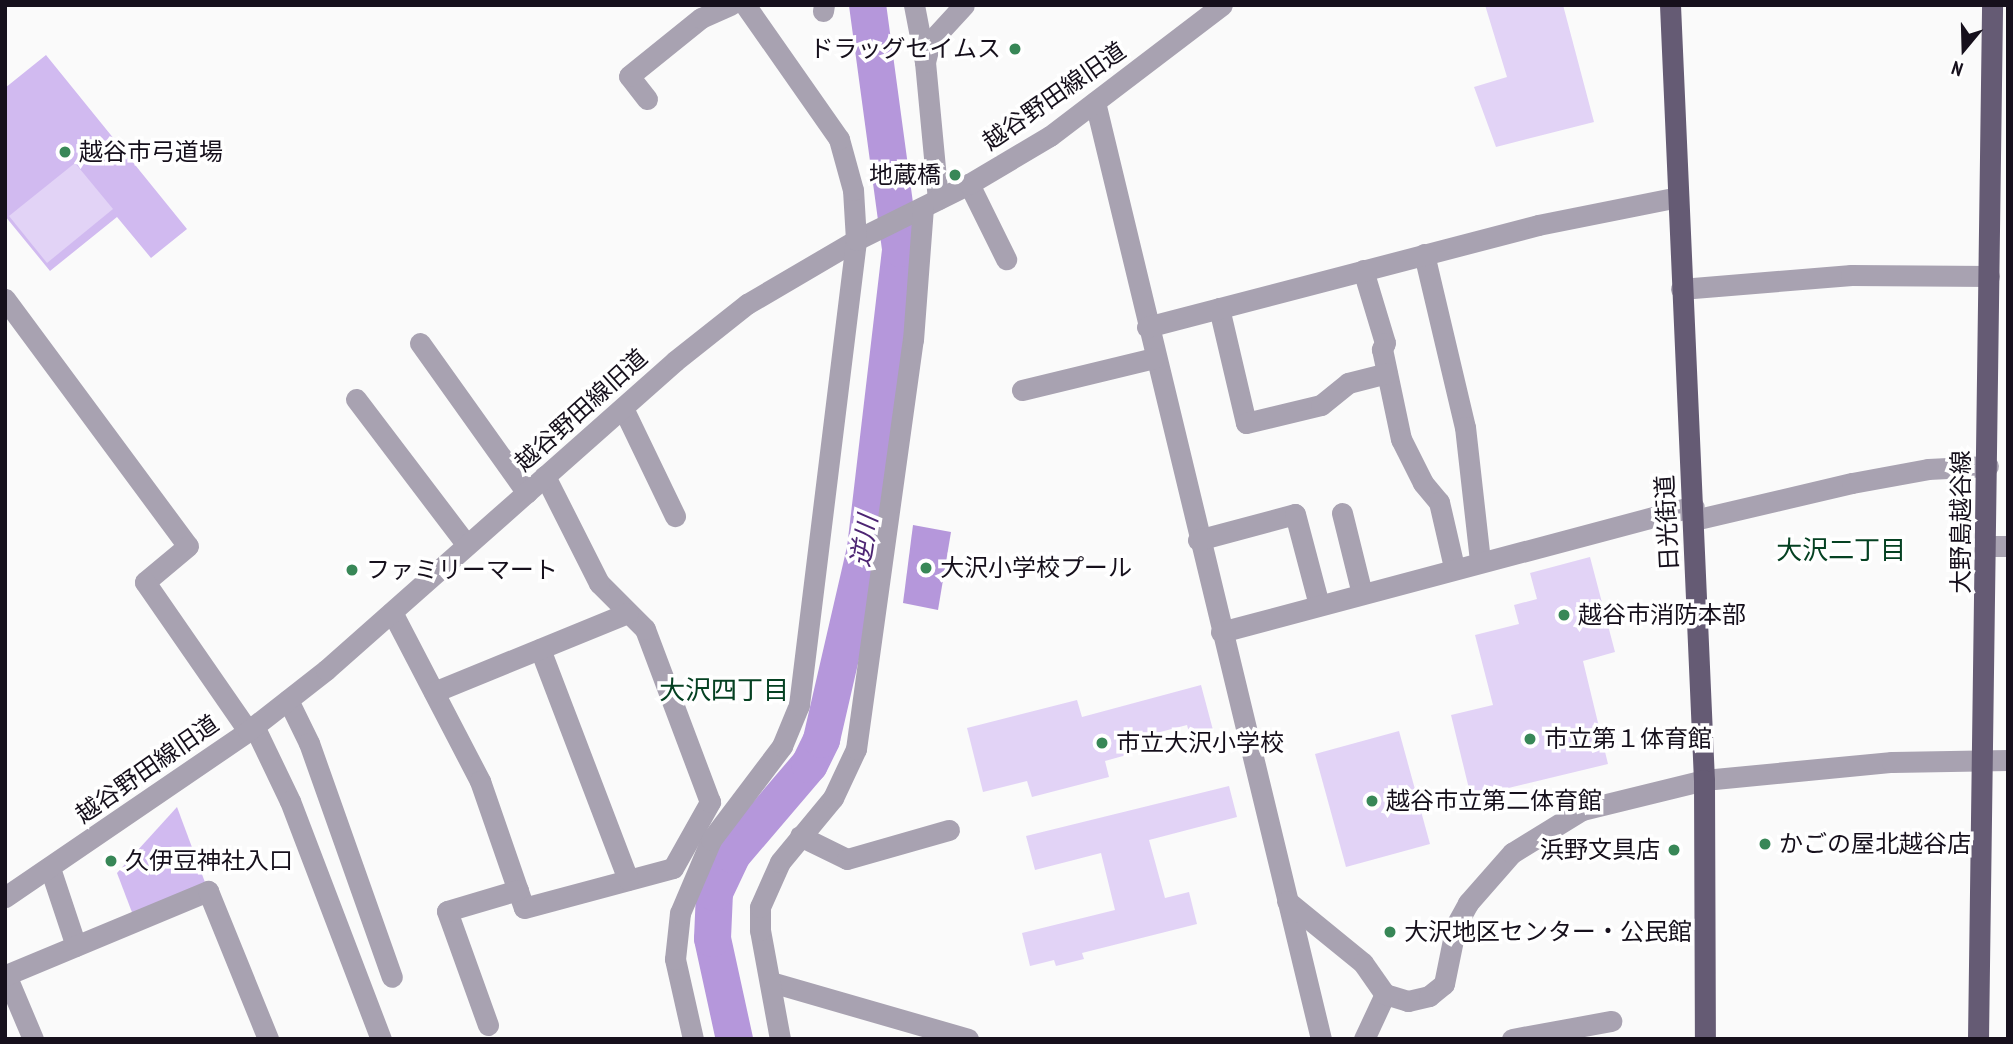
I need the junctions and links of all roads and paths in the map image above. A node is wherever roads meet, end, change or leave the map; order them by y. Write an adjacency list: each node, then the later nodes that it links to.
1 (730, 5): 9 (street)
2 (745, 5): 14 (street)
3 (914, 5): 8 (street)
4 (964, 5): 8 (street)
5 (1222, 5): 10 (street, 越谷野田線旧道)
6 (1670, 5): 12 (main road, 日光街道)
7 (1993, 5): 18 (main road, 大野島越谷線)
8 (925, 62): 13 (street)
9 (647, 99)
10 (1095, 102): 11 (street, 越谷野田線旧道); 22 (street)
11 (969, 184): 13 (street, 越谷野田線旧道); 16 (street)
12 (1678, 197): 15 (street); 19 (main road, 日光街道)
13 (926, 205): 14 (street, 越谷野田線旧道); 53 (street)
14 (862, 237): 28 (street, 越谷野田線旧道); 68 (street)
15 (1424, 254): 17 (street); 38 (street)
16 (1006, 260)
17 (1363, 270): 21 (street); 25 (street)
18 (1989, 276): 19 (street); 29 (main road, 大野島越谷線)
19 (1681, 289): 33 (main road, 日光街道)
20 (5, 299): 48 (street)
21 (1219, 308): 22 (street); 25 (street)
22 (1147, 327): 24 (street)
23 (420, 343): 31 (street)
24 (1154, 358): 26 (street); 35 (street)
25 (1387, 373): 39 (street)
26 (1022, 390)
27 (356, 399): 36 (street)
28 (623, 408): 30 (street, 越谷野田線旧道); 34 (street)
29 (1988, 466): 33 (street); 37 (main road, 大野島越谷線)
30 (545, 476): 31 (street, 越谷野田線旧道); 43 (street)
31 (527, 493): 36 (street, 越谷野田線旧道)
32 (1342, 513): 40 (street)
33 (1693, 513): 38 (street); 51 (main road, 日光街道)
34 (676, 516)
35 (1198, 540): 41 (street); 44 (street)
36 (467, 545): 42 (street, 越谷野田線旧道)
37 (1998, 546): 49 (main road, 大野島越谷線)
38 (1480, 560): 39 (street)
39 (1454, 567): 40 (street)
40 (1362, 594): 41 (street)
41 (1319, 605): 44 (street)
42 (392, 612): 46 (street); 47 (street, 越谷野田線旧道)
43 (628, 613): 45 (street); 55 (street)
44 (1221, 632): 58 (street)
45 (540, 649): 46 (street); 55 (street)
46 (434, 692): 56 (street)
47 (288, 700): 48 (street, 越谷野田線旧道); 60 (street)
48 (251, 728): 54 (street, 越谷野田線旧道); 67 (street)
49 (1985, 759): 50 (street); 51 (street); 75 (main road, 大野島越谷線)
50 (2008, 760)
51 (1704, 780): 62 (street); 74 (main road, 日光街道)
52 (948, 830): 53 (street)
53 (800, 836): 61 (street)
54 (50, 869): 57 (street, 越谷野田線旧道); 59 (street)
55 (628, 880): 56 (street)
56 (518, 890): 64 (street)
57 (5, 897)
58 (1287, 901): 62 (street); 71 (street)
59 (76, 946): 65 (street); 66 (street)
60 (392, 977)
61 (771, 982): 69 (street); 70 (street)
62 (1385, 994): 72 (street)
63 (1611, 1021): 73 (street)
64 (488, 1025)
65 (33, 1039)
66 (268, 1039)
67 (381, 1039)
68 (693, 1039)
69 (780, 1039)
70 (968, 1039)
71 (1321, 1039)
72 (1364, 1039)
73 (1513, 1039)
74 (1706, 1039)
75 (1978, 1039)

